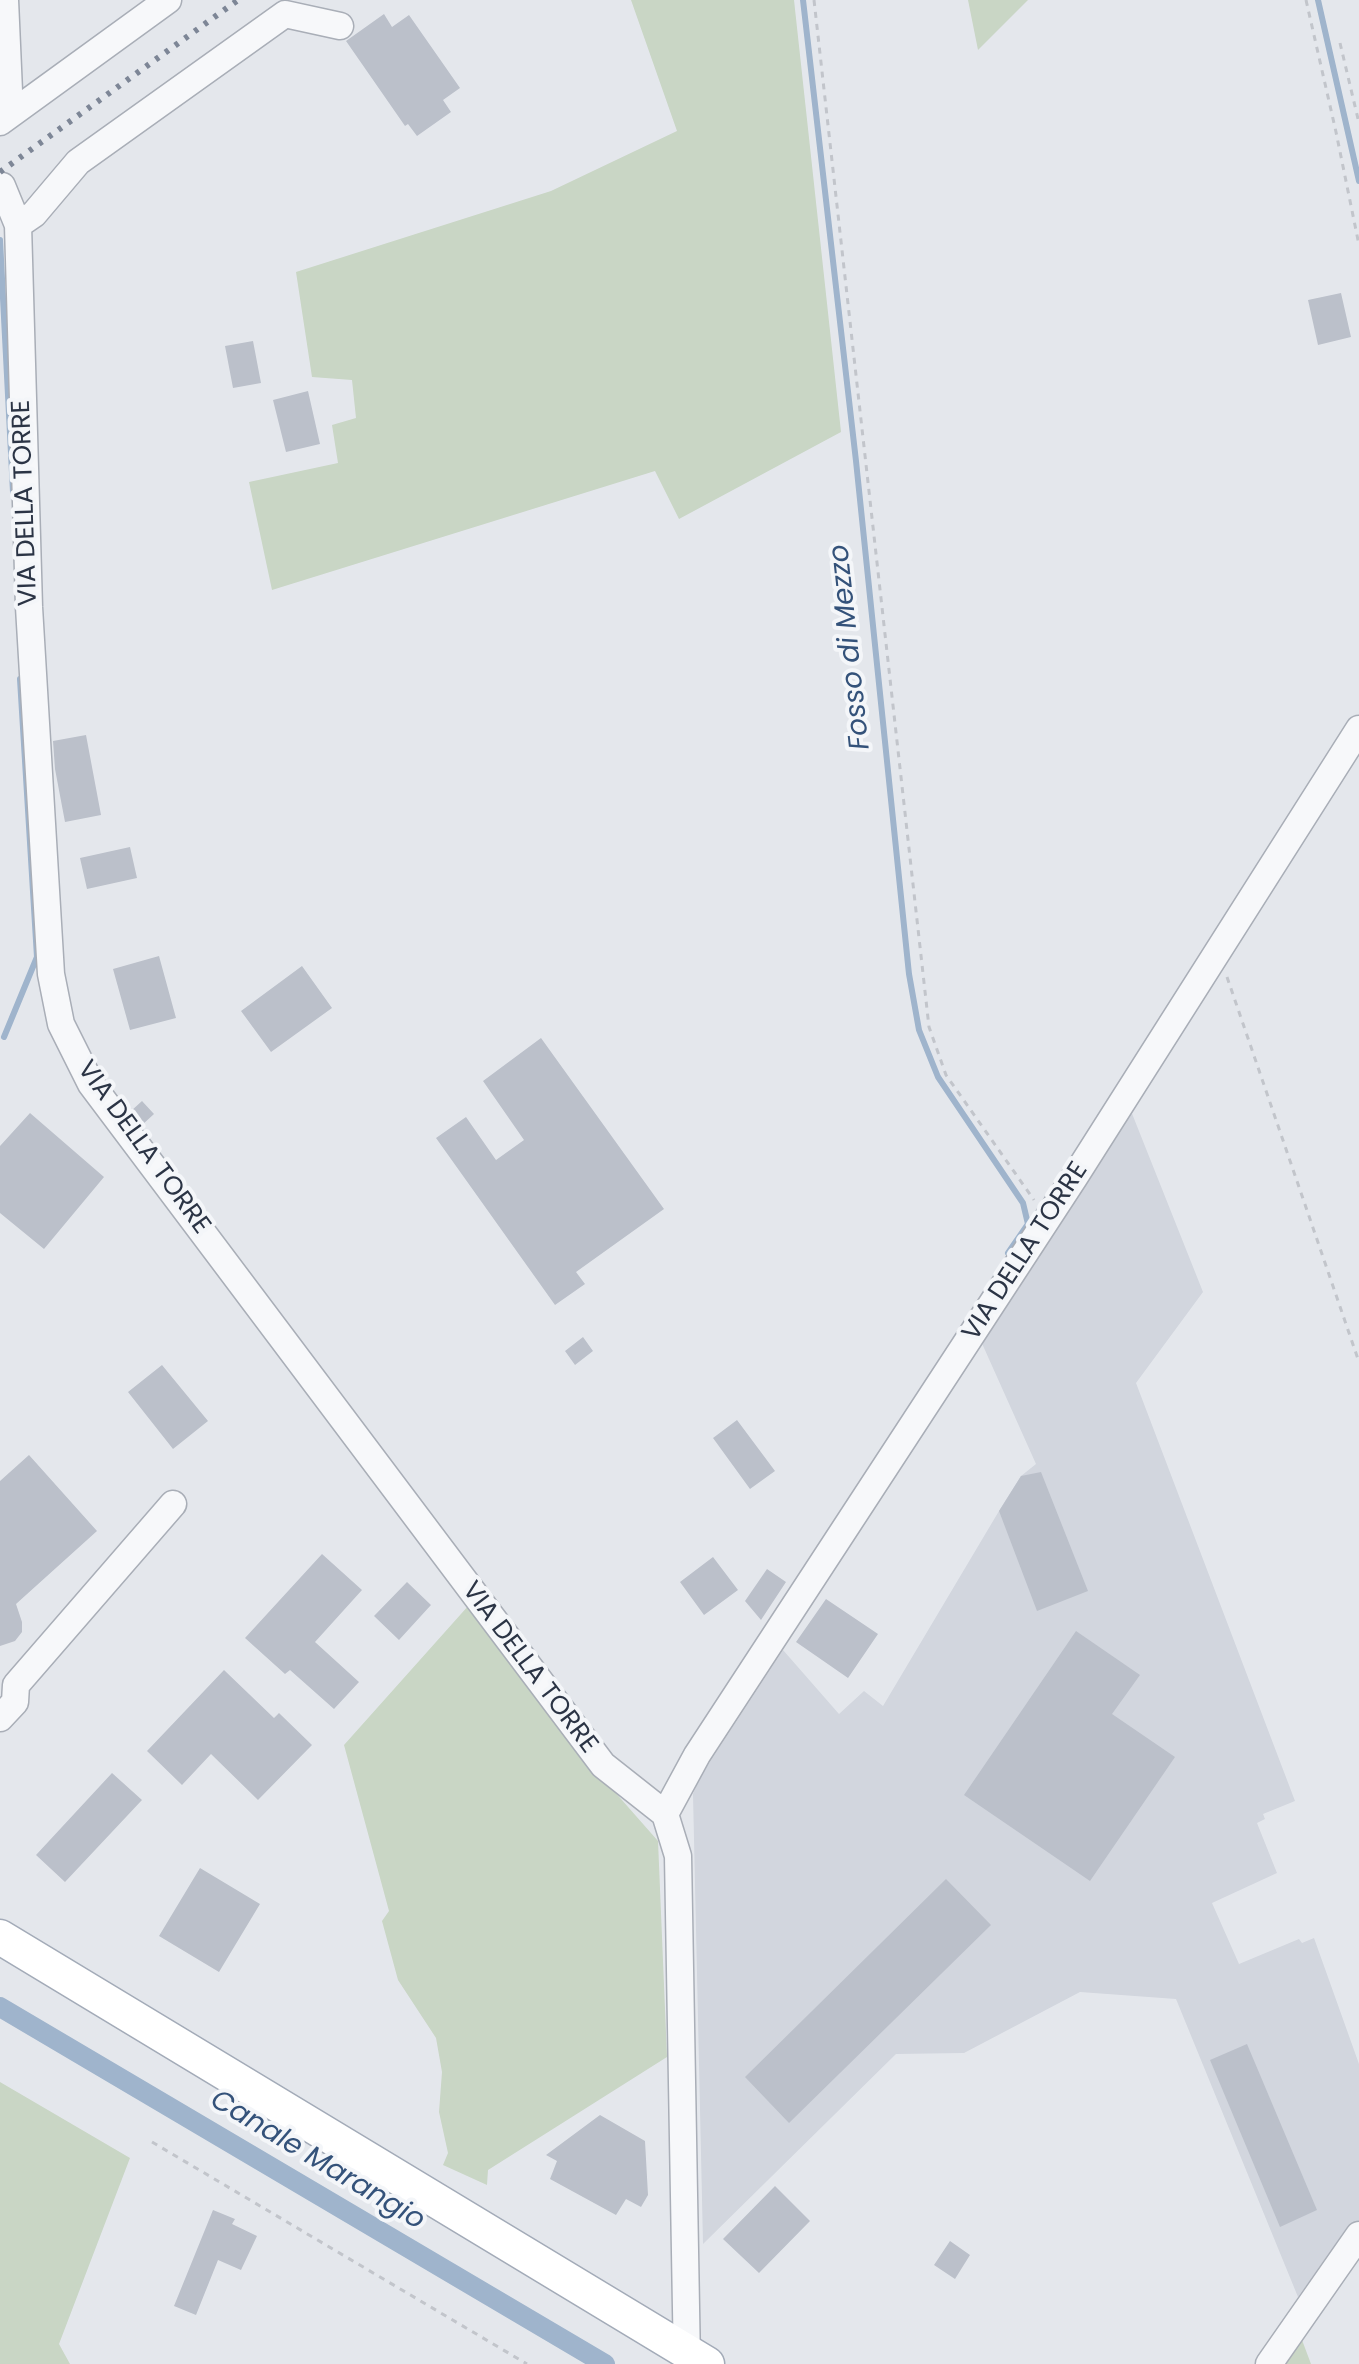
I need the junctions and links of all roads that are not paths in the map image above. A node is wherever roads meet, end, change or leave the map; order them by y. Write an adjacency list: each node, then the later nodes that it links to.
1 (5, 0): 4 (street)
2 (168, 0): 4 (street)
3 (340, 26): 6 (street)
4 (5, 118)
5 (2, 186): 6 (street, VIA DELLA TORRE)
6 (18, 225): 10 (street, VIA DELLA TORRE)
7 (1359, 729): 10 (street, VIA DELLA TORRE)
8 (173, 1504): 9 (street)
9 (0, 1718)
10 (665, 1814): 13 (street)
11 (0, 1937): 13 (main road)
12 (1359, 2235): 14 (street)
13 (694, 2360)
14 (1269, 2364)

